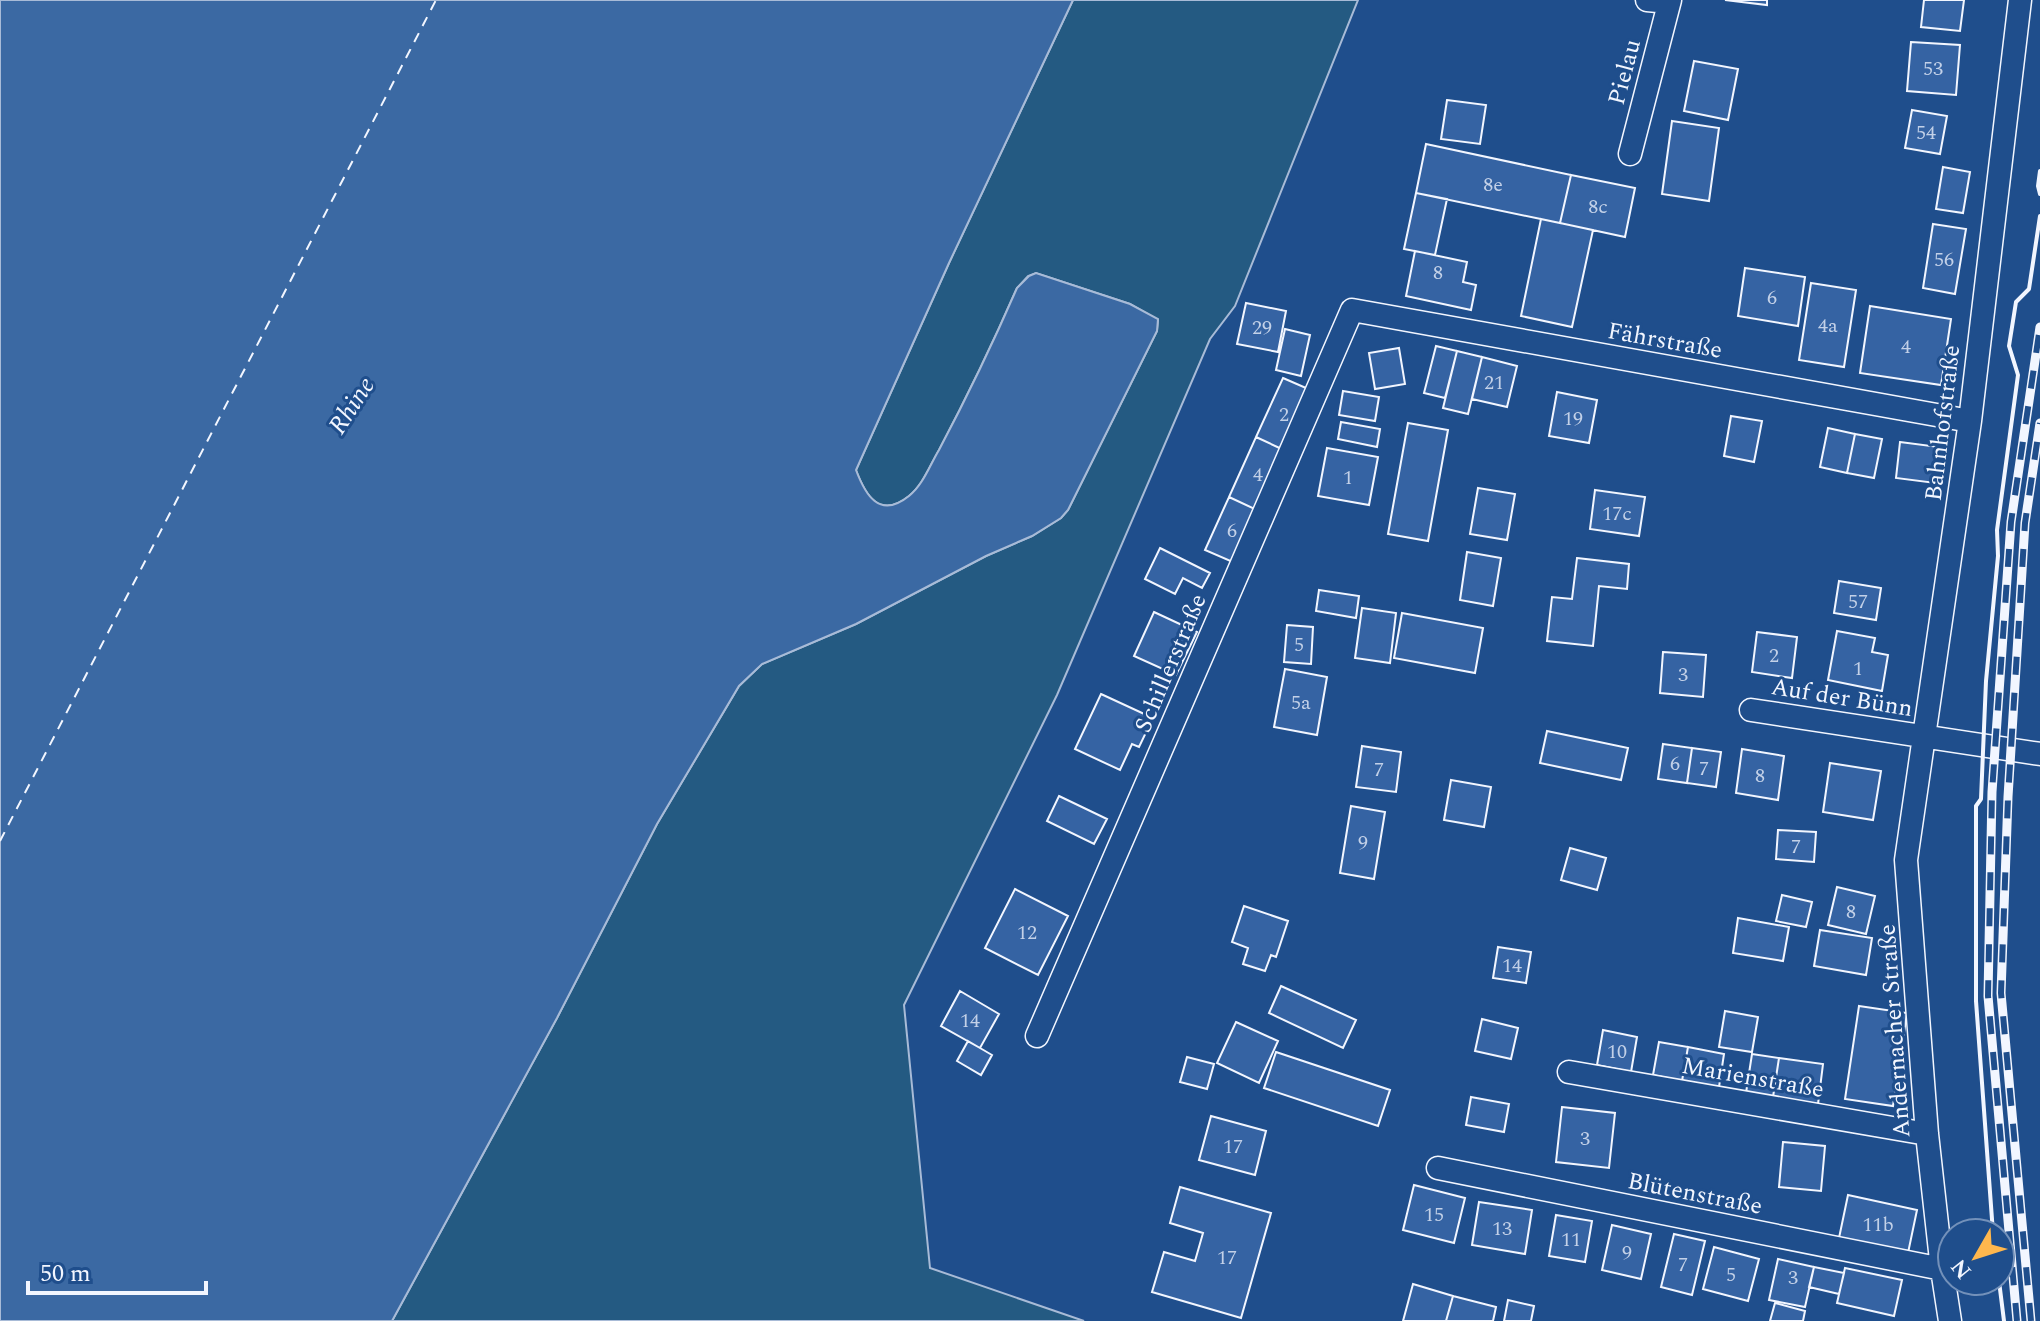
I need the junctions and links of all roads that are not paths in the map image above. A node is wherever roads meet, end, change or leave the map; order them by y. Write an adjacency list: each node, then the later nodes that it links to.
1 (2020, 0): 5 (street, Bahnhofstraße)
2 (1662, 1): 3 (street, Pielau)
3 (1630, 154)
4 (1352, 310): 5 (street, Fährstraße); 9 (street, Schillerstraße)
5 (1970, 421): 7 (street, Bahnhofstraße)
6 (1751, 710): 7 (street, Auf der Bünn)
7 (1925, 736): 8 (street); 11 (street, Andernacher Straße)
8 (2040, 754)
9 (1037, 1036)
10 (1569, 1072): 11 (street, Marienstraße)
11 (1927, 1134): 13 (street, Andernacher Straße)
12 (1438, 1168): 14 (street, Blütenstraße)
13 (1936, 1217)
14 (1936, 1268)
15 (1946, 1297): 16 (street, Andernacher Straße)
16 (1950, 1321)

